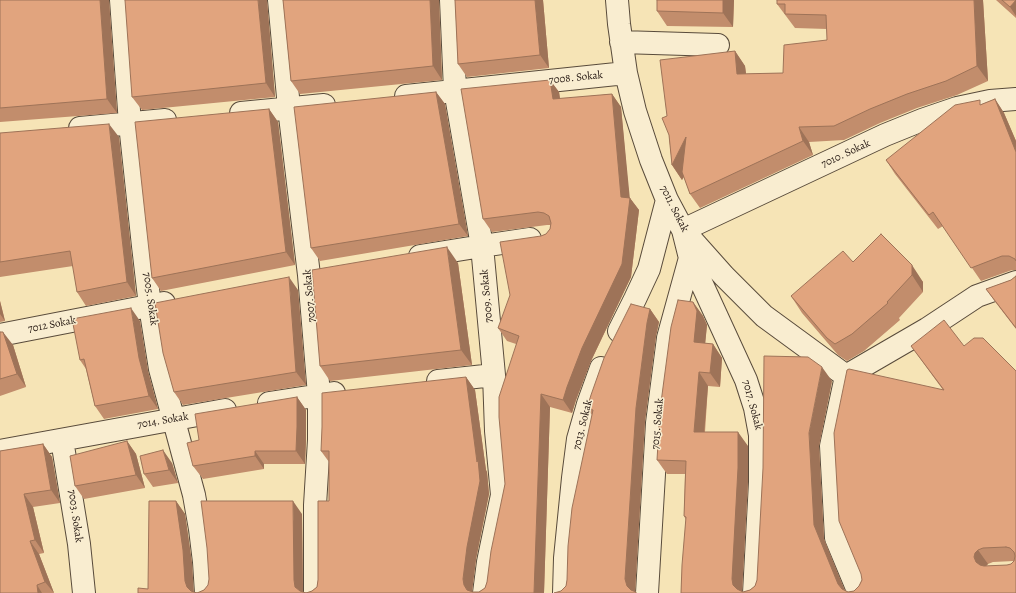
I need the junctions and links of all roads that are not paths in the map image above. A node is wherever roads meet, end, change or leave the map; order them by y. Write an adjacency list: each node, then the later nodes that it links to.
1 (121, 0): 15 (street, 7005. Sokak)
2 (279, 0): 12 (street, 7007. Sokak)
3 (451, 0): 8 (street, 7009. Sokak)
4 (617, 0): 5 (street, 7011. Sokak)
5 (621, 42): 6 (street); 7 (street, 7011. Sokak)
6 (718, 45)
7 (626, 73): 8 (street, 7008. Sokak); 17 (street, 7011. Sokak)
8 (455, 90): 9 (street, 7008. Sokak); 20 (street, 7009. Sokak)
9 (384, 98)
10 (1016, 98): 18 (street, 7010. Sokak)
11 (344, 102): 12 (street)
12 (289, 108): 13 (street); 31 (street, 7007. Sokak)
13 (226, 114)
14 (186, 118): 15 (street)
15 (130, 124): 16 (street); 25 (street, 7005. Sokak)
16 (61, 129)
17 (668, 200): 18 (street, 7011. Sokak); 39 (street, 7013. Sokak)
18 (683, 230): 21 (street, 7017. Sokak); 28 (street, 7011. Sokak)
19 (548, 237): 20 (street)
20 (482, 246): 22 (street); 27 (street, 7009. Sokak)
21 (690, 258): 40 (street, 7015. Sokak); 41 (street, 7017. Sokak)
22 (403, 259)
23 (1016, 282): 28 (street)
24 (180, 300): 25 (street, 7012 Sokak)
25 (150, 306): 26 (street, 7012 Sokak); 32 (street, 7005. Sokak)
26 (0, 335)
27 (494, 375): 29 (street); 38 (street, 7009. Sokak)
28 (846, 376): 42 (street)
29 (418, 384)
30 (350, 392): 31 (street, 7014. Sokak)
31 (319, 395): 32 (street, 7014. Sokak); 37 (street, 7007. Sokak)
32 (174, 419): 33 (street, 7014. Sokak); 36 (street, 7005. Sokak)
33 (62, 440): 34 (street, 7014. Sokak); 35 (street, 7003. Sokak)
34 (0, 451)
35 (84, 593)
36 (206, 593)
37 (315, 593)
38 (484, 593)
39 (564, 593)
40 (647, 593)
41 (754, 593)
42 (859, 593)

